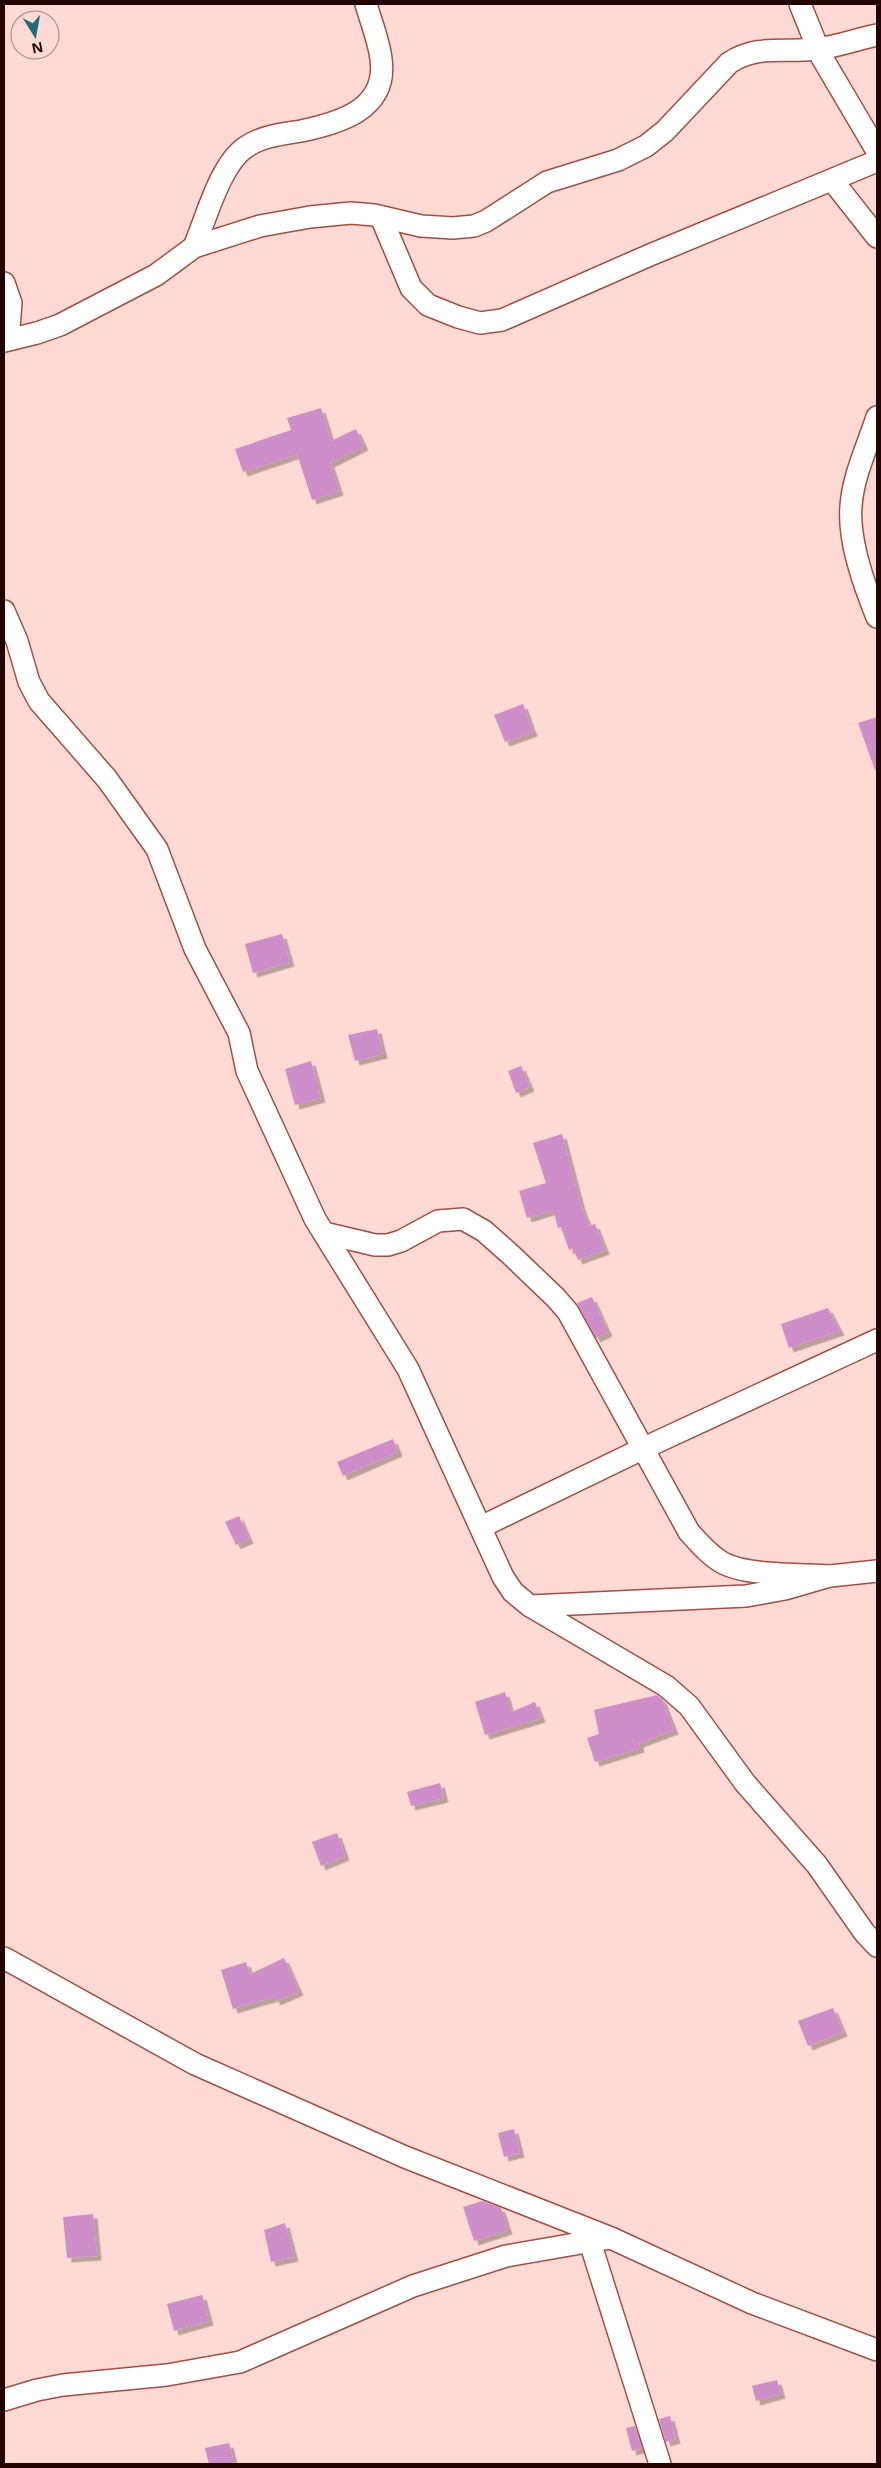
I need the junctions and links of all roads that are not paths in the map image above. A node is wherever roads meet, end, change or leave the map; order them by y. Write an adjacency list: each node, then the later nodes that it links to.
1 (366, 4): 10 (street)
2 (800, 4): 4 (street)
3 (877, 35): 4 (street)
4 (818, 49): 5 (street); 8 (street)
5 (877, 152)
6 (877, 161): 7 (street)
7 (832, 180): 8 (street); 9 (street)
8 (381, 217): 10 (street)
9 (877, 237)
10 (194, 247): 12 (street)
11 (4, 283): 12 (street)
12 (6, 340)
13 (877, 417): 15 (street)
14 (4, 611): 16 (street)
15 (877, 617)
16 (324, 1233): 18 (street); 19 (street)
17 (877, 1340): 18 (street)
18 (642, 1449): 19 (street); 21 (street)
19 (481, 1527): 22 (street)
20 (877, 1571): 21 (street)
21 (830, 1576): 22 (street)
22 (530, 1606): 23 (street)
23 (877, 1946)
24 (4, 1958): 25 (street)
25 (611, 2238): 26 (street); 27 (street)
26 (590, 2242): 28 (street); 29 (street)
27 (877, 2350)
28 (4, 2400)
29 (660, 2464)

